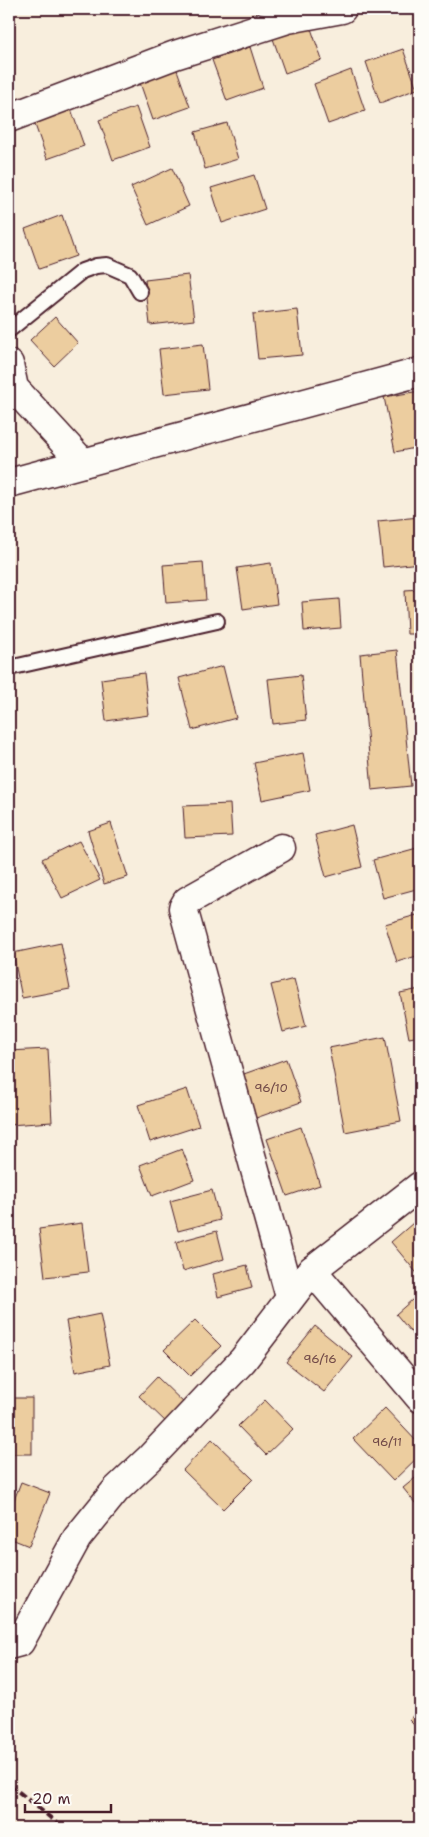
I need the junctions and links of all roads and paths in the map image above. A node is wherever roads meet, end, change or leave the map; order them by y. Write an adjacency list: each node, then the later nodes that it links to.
1 (342, 9): 2 (street)
2 (9, 118)
3 (140, 292): 4 (lane)
4 (9, 330)
5 (9, 364): 7 (street)
6 (420, 372): 7 (street)
7 (83, 463): 8 (street)
8 (9, 483)
9 (217, 621): 10 (lane)
10 (9, 668)
11 (281, 848): 14 (street)
12 (420, 1186): 13 (street)
13 (312, 1270): 14 (street); 15 (street)
14 (290, 1297): 16 (street)
15 (420, 1398)
16 (9, 1646)

